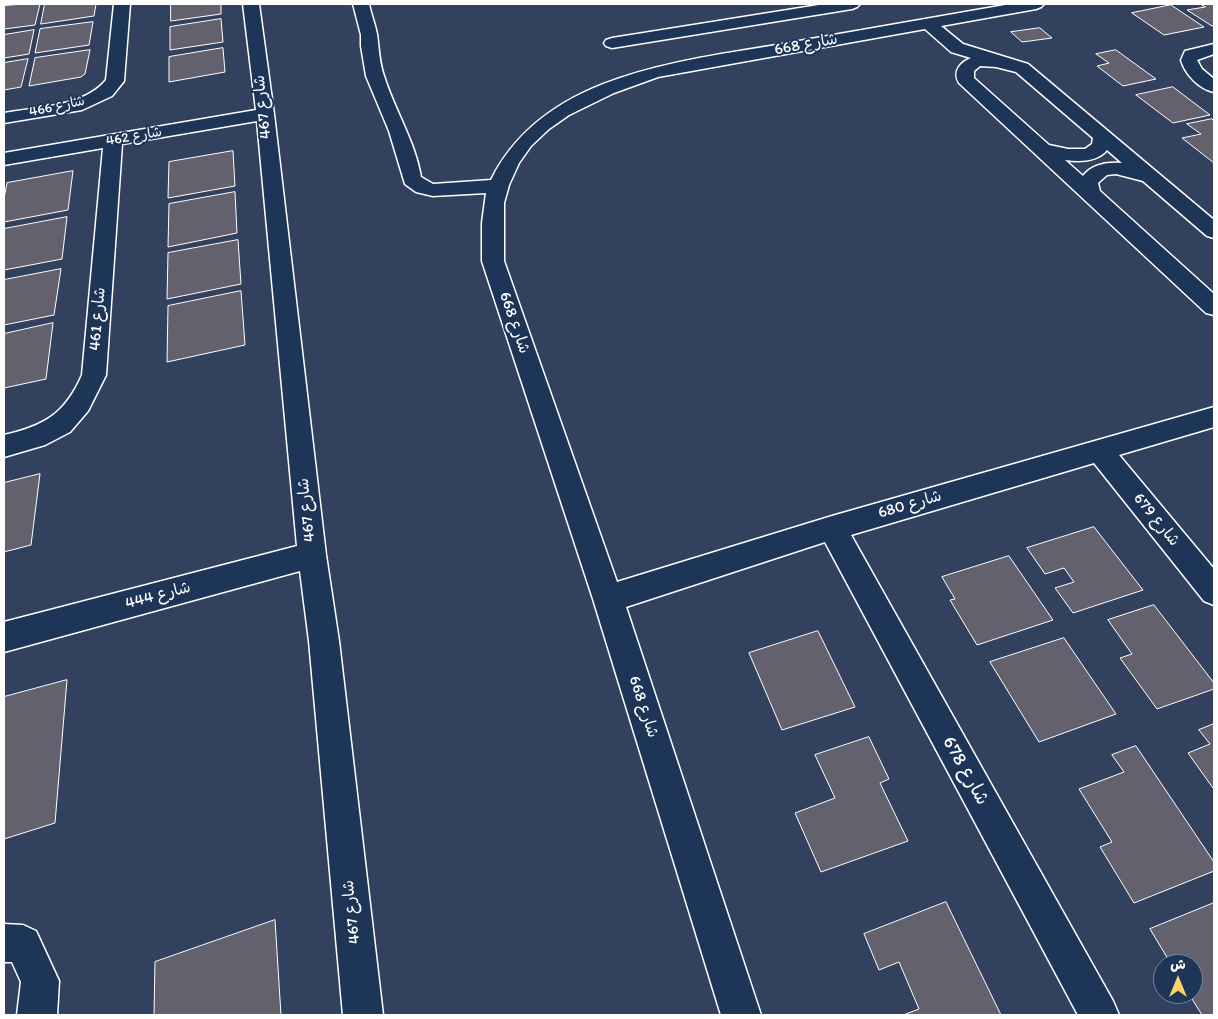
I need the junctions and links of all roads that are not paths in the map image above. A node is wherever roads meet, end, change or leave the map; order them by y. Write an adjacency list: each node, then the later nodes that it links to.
1 (122, 4): 18 (street, شارع 466)
2 (251, 4): 17 (street, شارع 467)
3 (361, 4): 24 (street)
4 (852, 4): 6 (street)
5 (1036, 4): 7 (street, شارع 668)
6 (720, 26): 8 (street); 13 (street)
7 (918, 29): 13 (street, شارع 668); 14 (street)
8 (688, 31): 9 (street); 11 (street)
9 (612, 43)
10 (1214, 49): 16 (street)
11 (708, 50): 13 (street, شارع 668); 24 (street, شارع 668)
12 (935, 50): 15 (street)
13 (741, 56)
14 (996, 61): 15 (street); 19 (street)
15 (964, 73): 21 (street)
16 (1214, 87)
17 (265, 114): 20 (street, شارع 462); 32 (street, شارع 467)
18 (4, 118)
19 (1103, 137): 21 (street); 23 (street)
20 (113, 141): 22 (street, شارع 462); 29 (street, شارع 461)
21 (1041, 149): 25 (street)
22 (4, 159)
23 (1150, 176): 25 (street); 26 (street)
24 (499, 186): 34 (street, شارع 668)
25 (1092, 194): 27 (street)
26 (1214, 231)
27 (1214, 307)
28 (1214, 417): 30 (street, شارع 680)
29 (4, 446)
30 (1099, 450): 31 (street, شارع 680); 33 (street, شارع 679)
31 (832, 528): 34 (street, شارع 680); 40 (street, شارع 678)
32 (312, 555): 35 (street, شارع 444); 38 (street, شارع 467)
33 (1214, 591)
34 (608, 599): 39 (street, شارع 668)
35 (4, 636)
36 (4, 943): 37 (street)
37 (37, 1015)
38 (363, 1015)
39 (741, 1015)
40 (1099, 1015)

